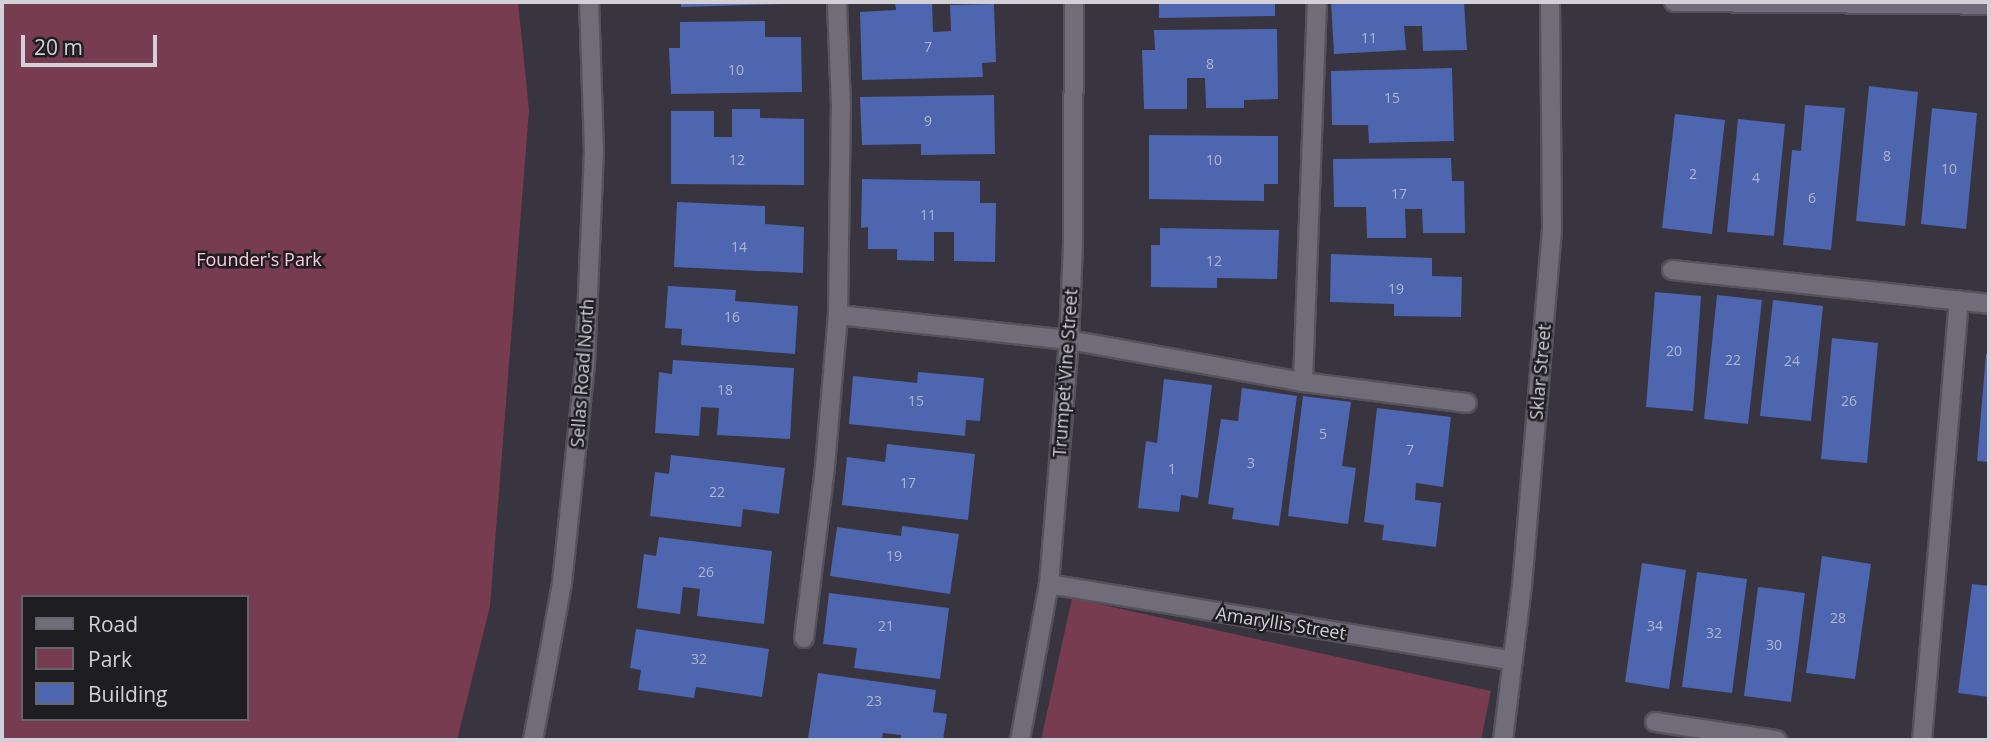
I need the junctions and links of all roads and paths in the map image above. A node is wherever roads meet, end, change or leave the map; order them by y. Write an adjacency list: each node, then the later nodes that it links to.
1 (589, 2): 20 (street, Sellas Road North)
2 (837, 2): 12 (street)
3 (1074, 2): 13 (street, Trumpet Vine Street)
4 (1317, 2): 14 (street)
5 (1550, 2): 18 (street, Sklar Street)
6 (1674, 2): 7 (street)
7 (1828, 4): 8 (street)
8 (1989, 5)
9 (1672, 271): 10 (street)
10 (1959, 301): 11 (street); 24 (street)
11 (1989, 304)
12 (838, 315): 13 (street); 17 (street)
13 (1069, 340): 14 (street); 16 (street, Trumpet Vine Street)
14 (1303, 382): 15 (street)
15 (1467, 403)
16 (1049, 584): 18 (street, Amaryllis Street); 21 (street, Trumpet Vine Street)
17 (804, 638)
18 (1513, 661): 22 (street, Sklar Street)
19 (1655, 722): 23 (street)
20 (533, 740)
21 (1020, 740)
22 (1503, 740)
23 (1777, 740)
24 (1922, 740)

